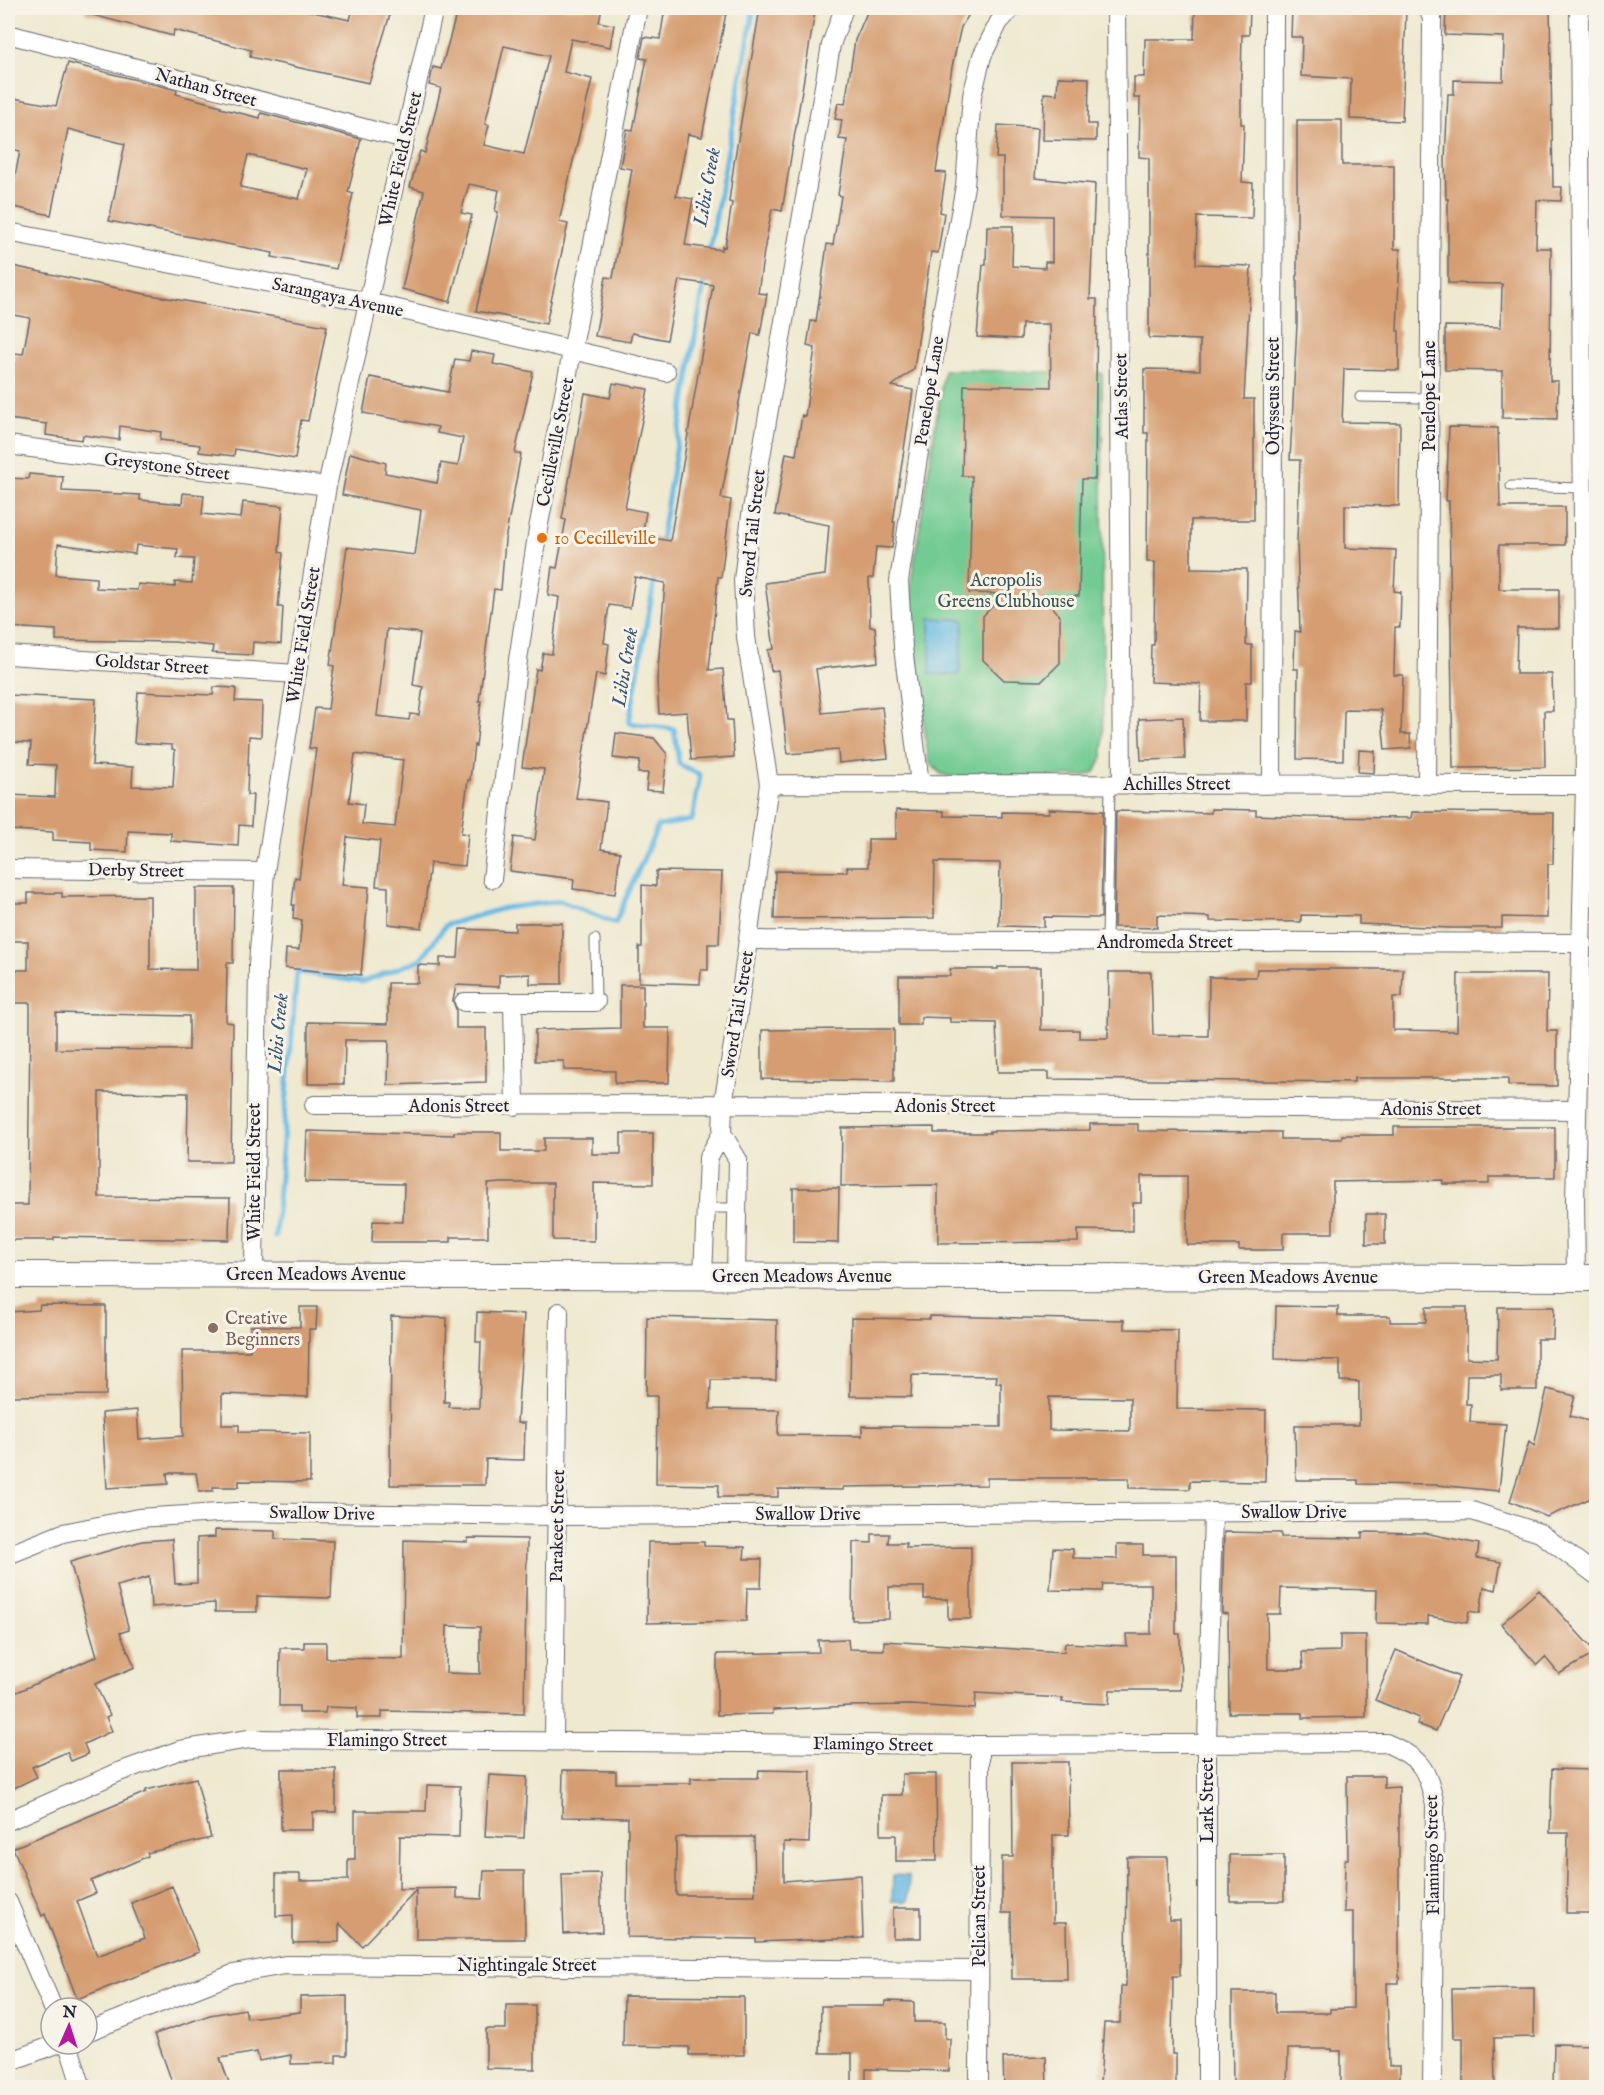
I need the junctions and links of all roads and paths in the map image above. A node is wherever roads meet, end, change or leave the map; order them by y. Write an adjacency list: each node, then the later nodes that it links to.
1 (434, 8): 10 (street, White Field Street)
2 (638, 8): 13 (street, Cecilleville Street)
3 (844, 8): 23 (street, Sword Tail Street)
4 (1011, 8): 24 (street, Penelope Lane)
5 (1116, 8): 25 (street, Atlas Street)
6 (1274, 8): 26 (street, Odysseus Street)
7 (1428, 8): 16 (street, Penelope Lane)
8 (1579, 8): 20 (street)
9 (8, 34): 10 (street, Nathan Street)
10 (405, 139): 12 (street, White Field Street)
11 (8, 232): 12 (street, Sarangaya Avenue)
12 (368, 302): 13 (street, Sarangaya Avenue); 18 (street, White Field Street)
13 (572, 349): 14 (street, Sarangaya Avenue); 31 (street, Cecilleville Street)
14 (666, 372)
15 (1360, 397): 16 (lane)
16 (1429, 398): 27 (street, Penelope Lane)
17 (8, 446): 18 (street, Greystone Street)
18 (327, 486): 22 (street, White Field Street)
19 (1511, 486): 20 (lane)
20 (1583, 488): 28 (street)
21 (8, 655): 22 (street, Goldstar Street)
22 (297, 674): 30 (street, White Field Street)
23 (770, 784): 24 (street, Achilles Street); 33 (street, Sword Tail Street)
24 (920, 784): 25 (street, Achilles Street)
25 (1116, 784): 26 (street, Achilles Street); 34 (lane)
26 (1272, 784): 27 (street, Achilles Street)
27 (1427, 784): 28 (street, Achilles Street)
28 (1585, 784): 35 (street)
29 (8, 869): 30 (street, Derby Street)
30 (266, 872): 46 (street, White Field Street)
31 (492, 879)
32 (595, 939): 38 (lane)
33 (748, 940): 34 (street, Andromeda Street); 39 (street, Sword Tail Street)
34 (1107, 942): 35 (street, Andromeda Street)
35 (1582, 942): 42 (street)
36 (464, 1002): 37 (street)
37 (513, 1002): 38 (street); 41 (street)
38 (596, 1002)
39 (723, 1104): 41 (street, Adonis Street); 42 (street, Adonis Street); 43 (street, Sword Tail Street)
40 (314, 1105): 41 (street, Adonis Street)
41 (514, 1106)
42 (1577, 1110): 50 (street)
43 (722, 1133): 44 (street, Sword Tail Street); 45 (street)
44 (706, 1208): 45 (lane); 48 (street, Sword Tail Street)
45 (736, 1208): 49 (street)
46 (254, 1274): 47 (street, Green Meadows Avenue); 48 (street, Green Meadows Avenue)
47 (8, 1275)
48 (704, 1275): 49 (street, Green Meadows Avenue)
49 (736, 1275): 50 (street, Green Meadows Avenue)
50 (1586, 1278)
51 (559, 1312): 53 (street, Parakeet Street)
52 (1213, 1512): 53 (street, Swallow Drive); 55 (street, Swallow Drive); 57 (street, Lark Street)
53 (557, 1516): 54 (street, Swallow Drive); 56 (street, Parakeet Street)
54 (8, 1555)
55 (1596, 1573)
56 (554, 1740): 58 (street, Flamingo Street); 59 (street, Flamingo Street)
57 (1207, 1743): 58 (street, Flamingo Street); 69 (street, Lark Street); 70 (street, Flamingo Street)
58 (980, 1745): 61 (street, Pelican Street)
59 (8, 1821)
60 (8, 1902): 62 (street)
61 (979, 1970): 63 (street, Nightingale Street); 68 (street, Pelican Street)
62 (48, 1996)
63 (99, 2027)
64 (39, 2051): 66 (street)
65 (72, 2056): 67 (street)
66 (8, 2062)
67 (82, 2088)
68 (979, 2088)
69 (1207, 2088)
70 (1432, 2088)

